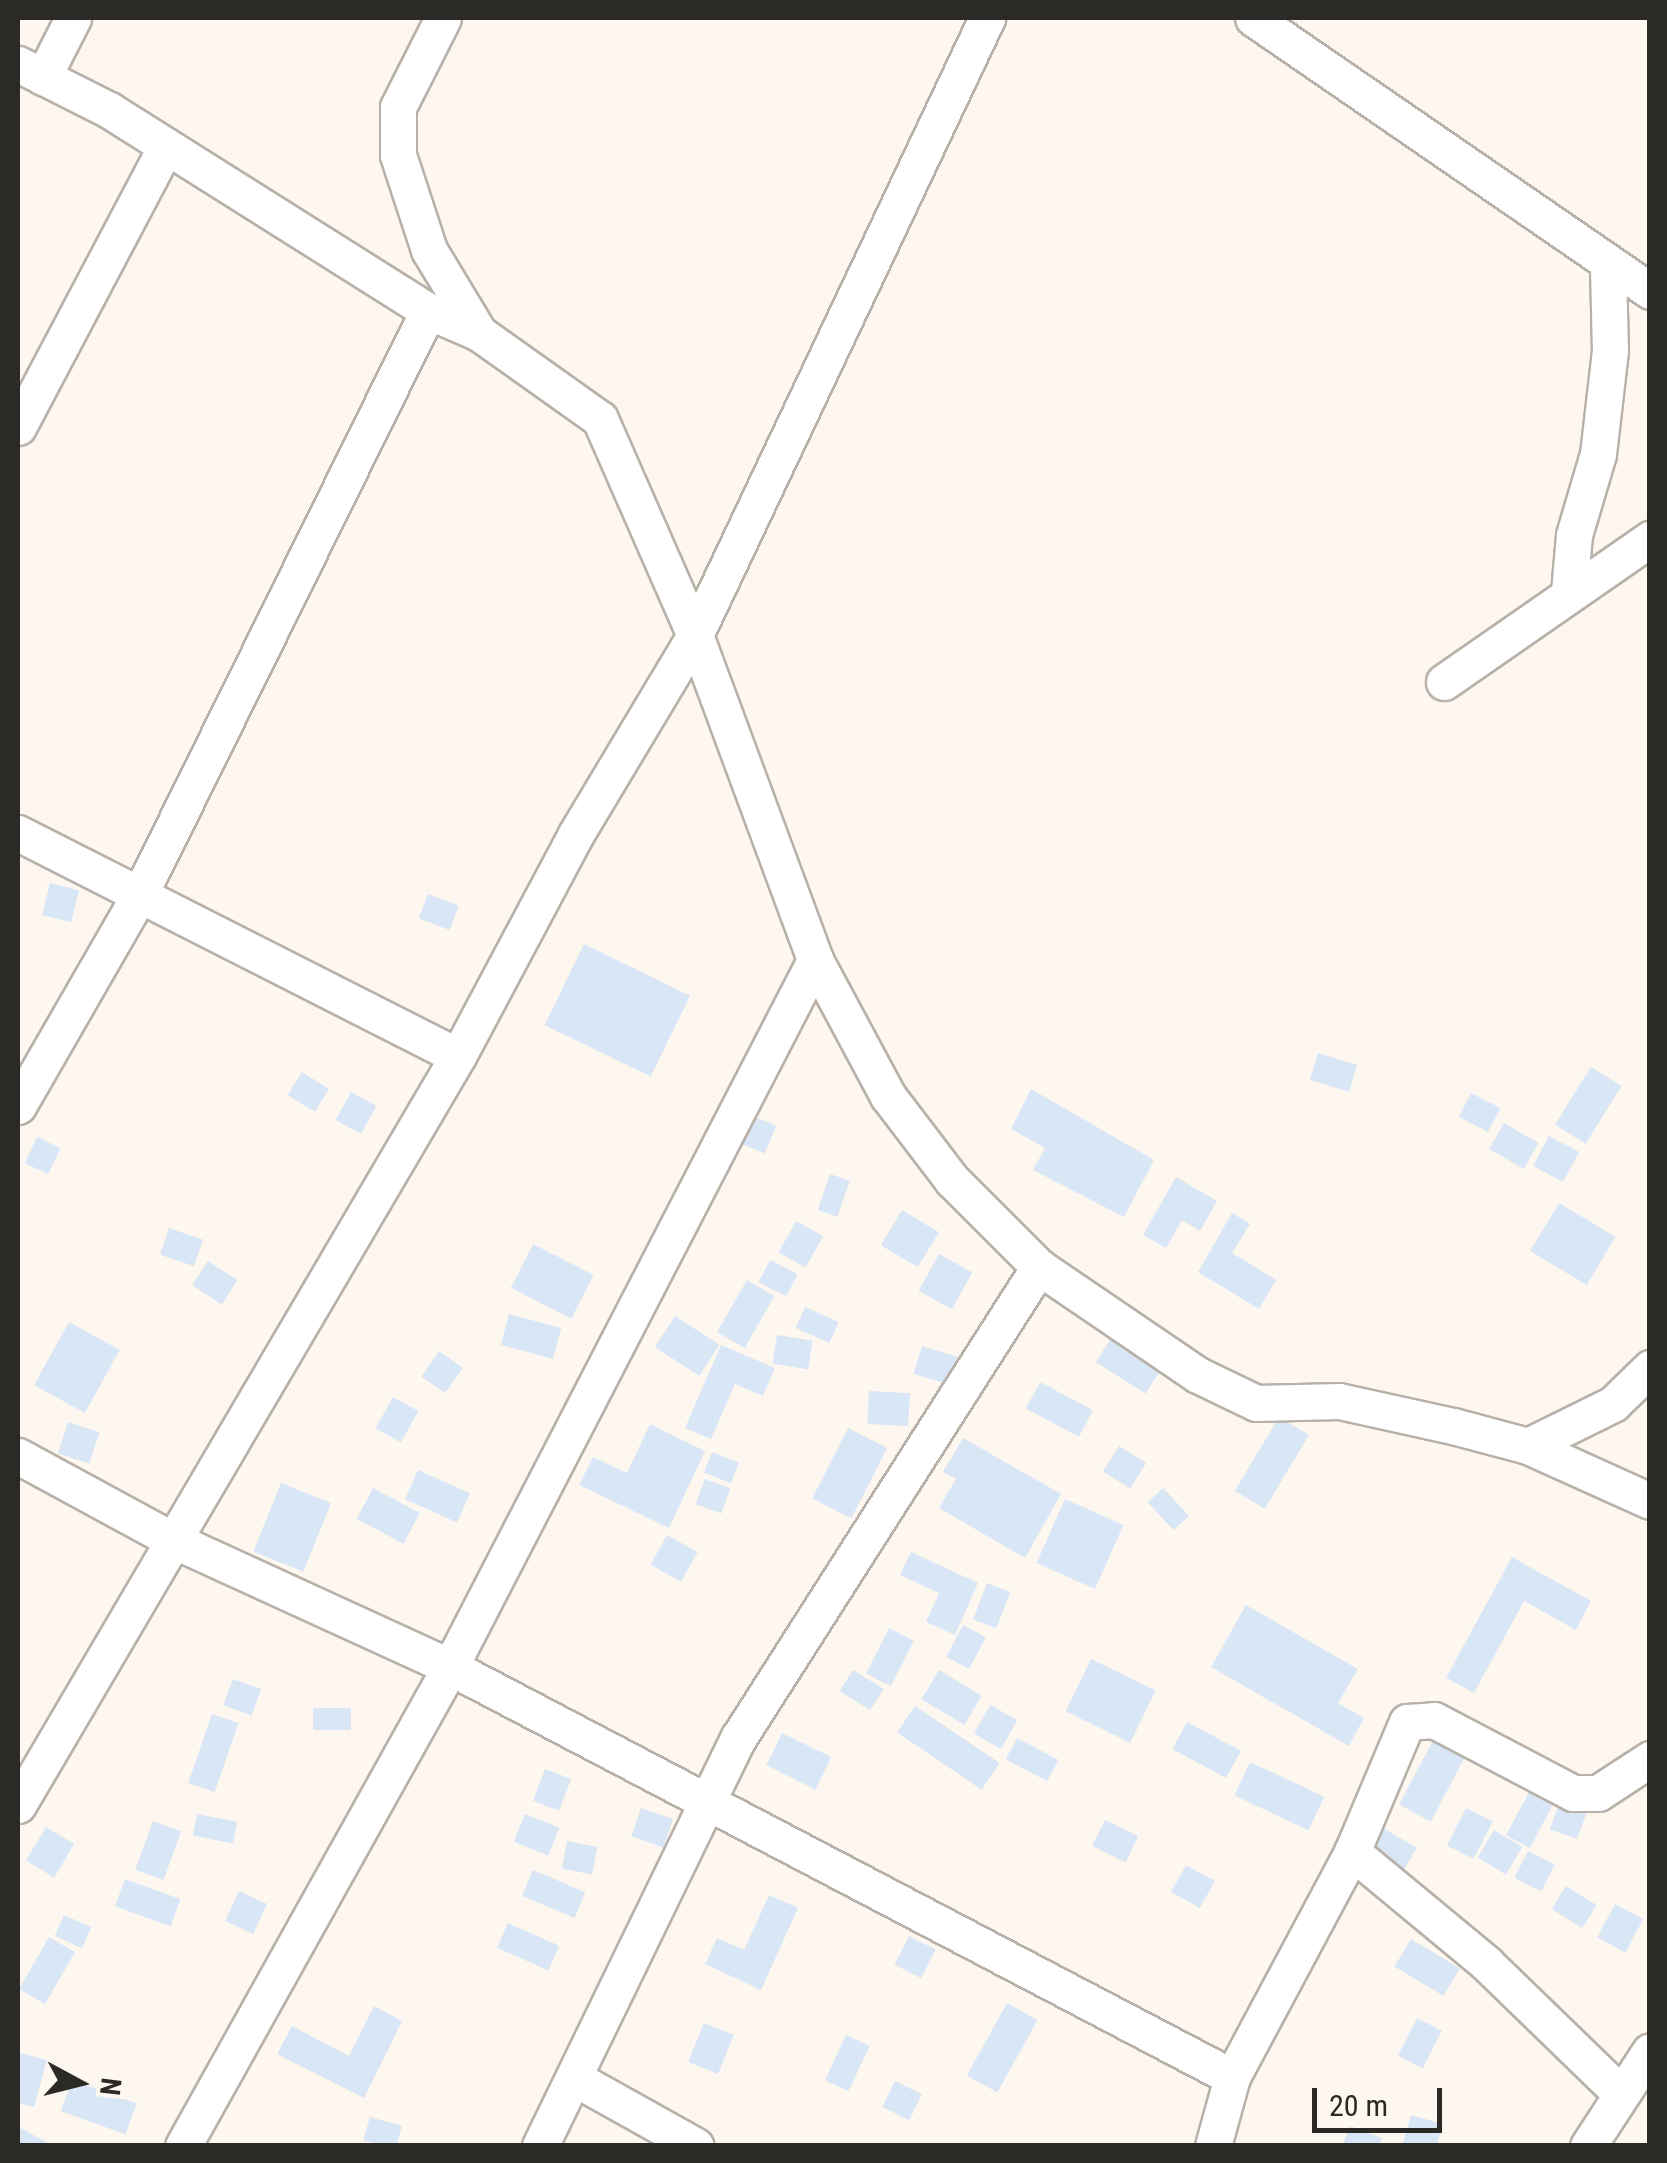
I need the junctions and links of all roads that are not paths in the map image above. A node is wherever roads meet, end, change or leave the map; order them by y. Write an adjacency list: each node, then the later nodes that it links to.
1 (73, 18): 5 (street)
2 (443, 18): 10 (street)
3 (987, 18): 14 (street)
4 (1253, 18): 7 (street)
5 (30, 70): 6 (street)
6 (165, 148): 9 (street); 11 (street)
7 (1608, 269): 8 (street); 13 (street)
8 (1650, 291)
9 (428, 311): 10 (street); 17 (street)
10 (479, 333): 14 (street)
11 (18, 427)
12 (1650, 539): 13 (street)
13 (1569, 592): 15 (street)
14 (695, 635): 18 (street); 19 (street)
15 (1444, 682)
16 (18, 833): 17 (street)
17 (141, 892): 19 (street); 20 (street)
18 (816, 960): 21 (street); 27 (street)
19 (458, 1056): 26 (street)
20 (18, 1106)
21 (1039, 1267): 23 (street); 29 (street)
22 (1650, 1368): 23 (street)
23 (1528, 1446): 25 (street)
24 (18, 1456): 26 (street)
25 (1646, 1502)
26 (172, 1539): 27 (street); 30 (street)
27 (450, 1667): 29 (street); 36 (street)
28 (1650, 1759): 31 (street)
29 (706, 1799): 33 (street); 34 (street)
30 (18, 1805)
31 (1352, 1852): 33 (street); 35 (street)
32 (1650, 2051): 35 (street)
33 (1232, 2078): 39 (street)
34 (576, 2079): 37 (street); 38 (street)
35 (1620, 2093): 40 (street)
36 (183, 2146)
37 (540, 2146)
38 (696, 2146)
39 (1213, 2146)
40 (1588, 2146)

